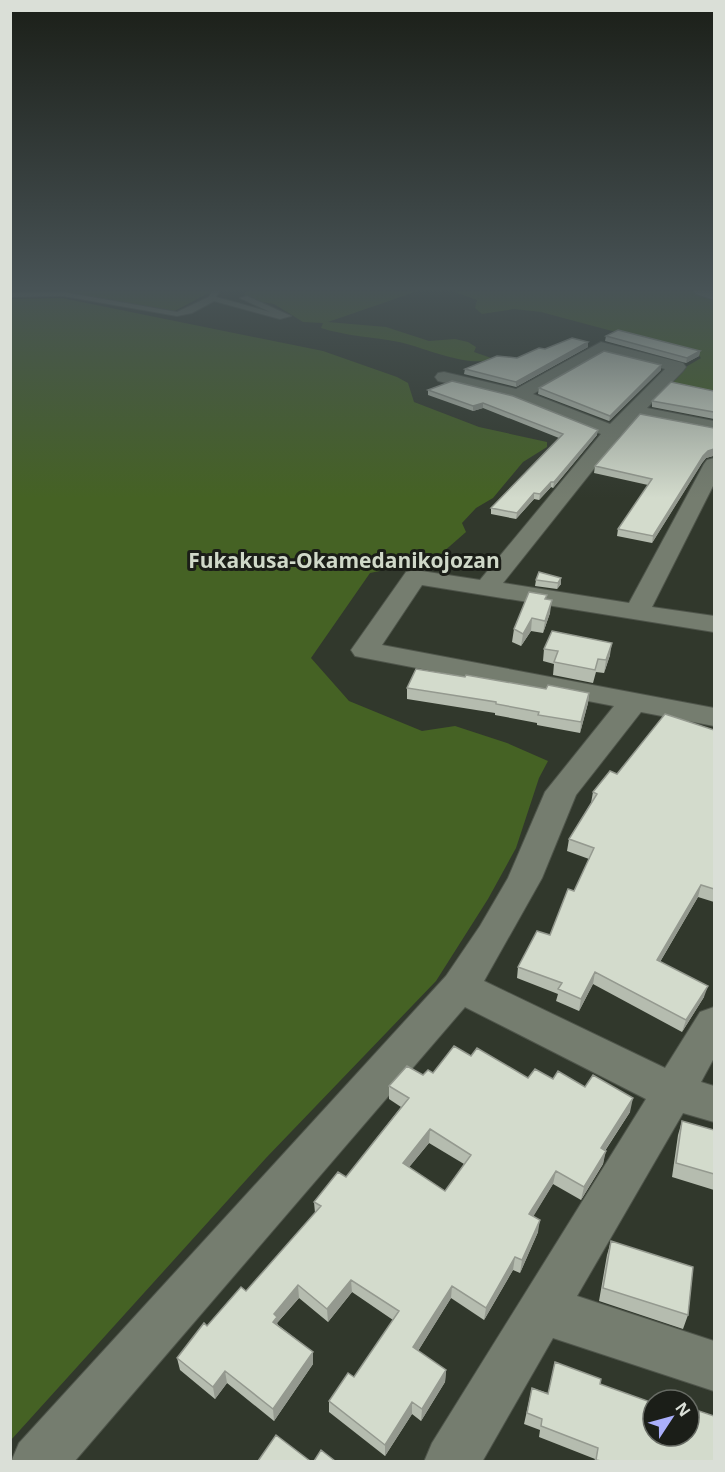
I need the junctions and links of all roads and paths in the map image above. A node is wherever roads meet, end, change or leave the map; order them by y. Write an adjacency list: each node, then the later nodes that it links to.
1 (578, 360): 4 (street)
2 (651, 360): 5 (street)
3 (444, 377): 4 (street)
4 (519, 395): 7 (street)
5 (634, 411): 6 (street); 7 (street)
6 (714, 427)
7 (613, 432): 9 (street)
8 (714, 464): 10 (street)
9 (487, 587): 10 (street); 12 (street)
10 (637, 611): 11 (street)
11 (714, 624)
12 (633, 702): 13 (street); 14 (street)
13 (714, 717)
14 (460, 987): 16 (street); 19 (street)
15 (714, 1023): 16 (street)
16 (694, 1098): 17 (street)
17 (542, 1310): 18 (street); 20 (street)
18 (714, 1366)
19 (38, 1461)
20 (451, 1461)

